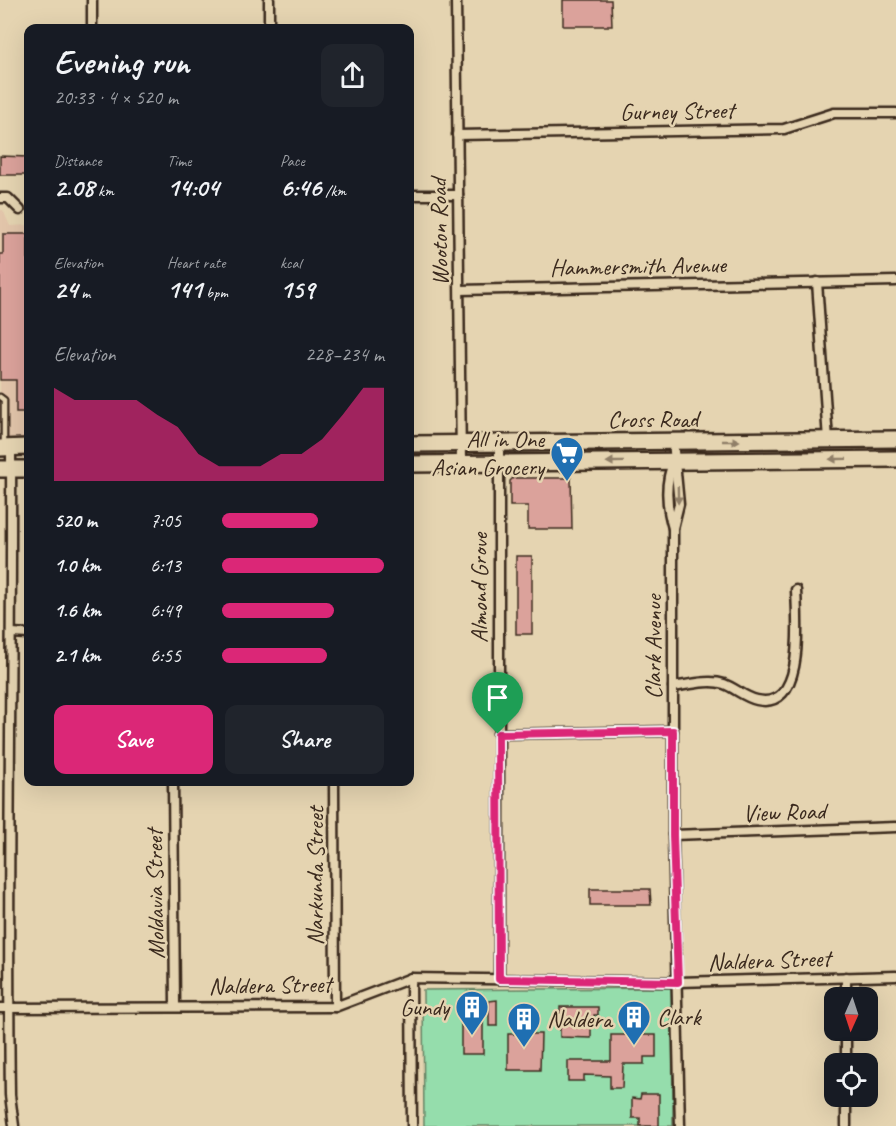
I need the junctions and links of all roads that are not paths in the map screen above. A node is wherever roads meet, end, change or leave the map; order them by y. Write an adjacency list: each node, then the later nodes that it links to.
1 (92, 0): 4 (street)
2 (269, 0): 5 (street)
3 (456, 0): 7 (street, Wooton Road)
4 (92, 24)
5 (269, 24)
6 (896, 113): 7 (street, Gurney Street)
7 (457, 135): 9 (street, Wooton Road)
8 (414, 195): 9 (street)
9 (458, 195): 14 (street, Wooton Road)
10 (0, 198): 11 (street)
11 (20, 210)
12 (896, 281): 13 (street, Hammersmith Avenue)
13 (817, 282): 14 (street, Hammersmith Avenue); 19 (street)
14 (460, 290): 20 (street, Wooton Road)
15 (0, 397): 16 (lane)
16 (2, 423): 24 (lane)
17 (896, 438): 19 (highway, Cross Road)
18 (673, 441): 19 (highway, Cross Road, one-way to 19); 21 (highway, Cross Road); 26 (street, Clark Avenue)
19 (828, 441)
20 (461, 443): 21 (highway, Cross Road); 22 (highway, Cross Road); 28 (street, Wooton Road)
21 (499, 443): 29 (street, Almond Grove)
22 (414, 444)
23 (24, 447): 24 (highway)
24 (5, 448): 30 (street)
25 (896, 459): 26 (highway, Cross Road, one-way to 26)
26 (674, 461): 29 (highway, Cross Road, one-way to 29); 35 (street, Clark Avenue)
27 (414, 464): 28 (highway, Cross Road)
28 (461, 464): 29 (highway, Cross Road)
29 (499, 464): 37 (street, Almond Grove)
30 (6, 469): 31 (highway); 33 (street)
31 (24, 469)
32 (796, 590): 35 (street)
33 (12, 633): 34 (street); 42 (street)
34 (24, 634)
35 (673, 687): 36 (street, Clark Avenue)
36 (673, 731): 37 (street); 41 (street, Clark Avenue)
37 (498, 734): 46 (street, Almond Grove)
38 (173, 786): 49 (street, Moldavia Street)
39 (334, 786): 50 (street, Narkunda Street)
40 (896, 827): 41 (street, View Road)
41 (673, 835): 47 (street, Clark Avenue)
42 (4, 854): 51 (street)
43 (896, 976): 44 (street, Naldera Street)
44 (846, 977): 47 (street, Naldera Street); 48 (street)
45 (411, 978): 46 (street, Naldera Street); 50 (street, Naldera Street); 54 (street)
46 (499, 979): 47 (street, Naldera Street)
47 (678, 982): 55 (street, Clark Avenue)
48 (846, 987)
49 (175, 1006): 50 (street, Naldera Street); 51 (street, Naldera Street)
50 (335, 1007)
51 (4, 1008): 53 (street)
52 (846, 1107): 56 (street)
53 (14, 1126)
54 (412, 1126)
55 (680, 1126)
56 (846, 1126)

